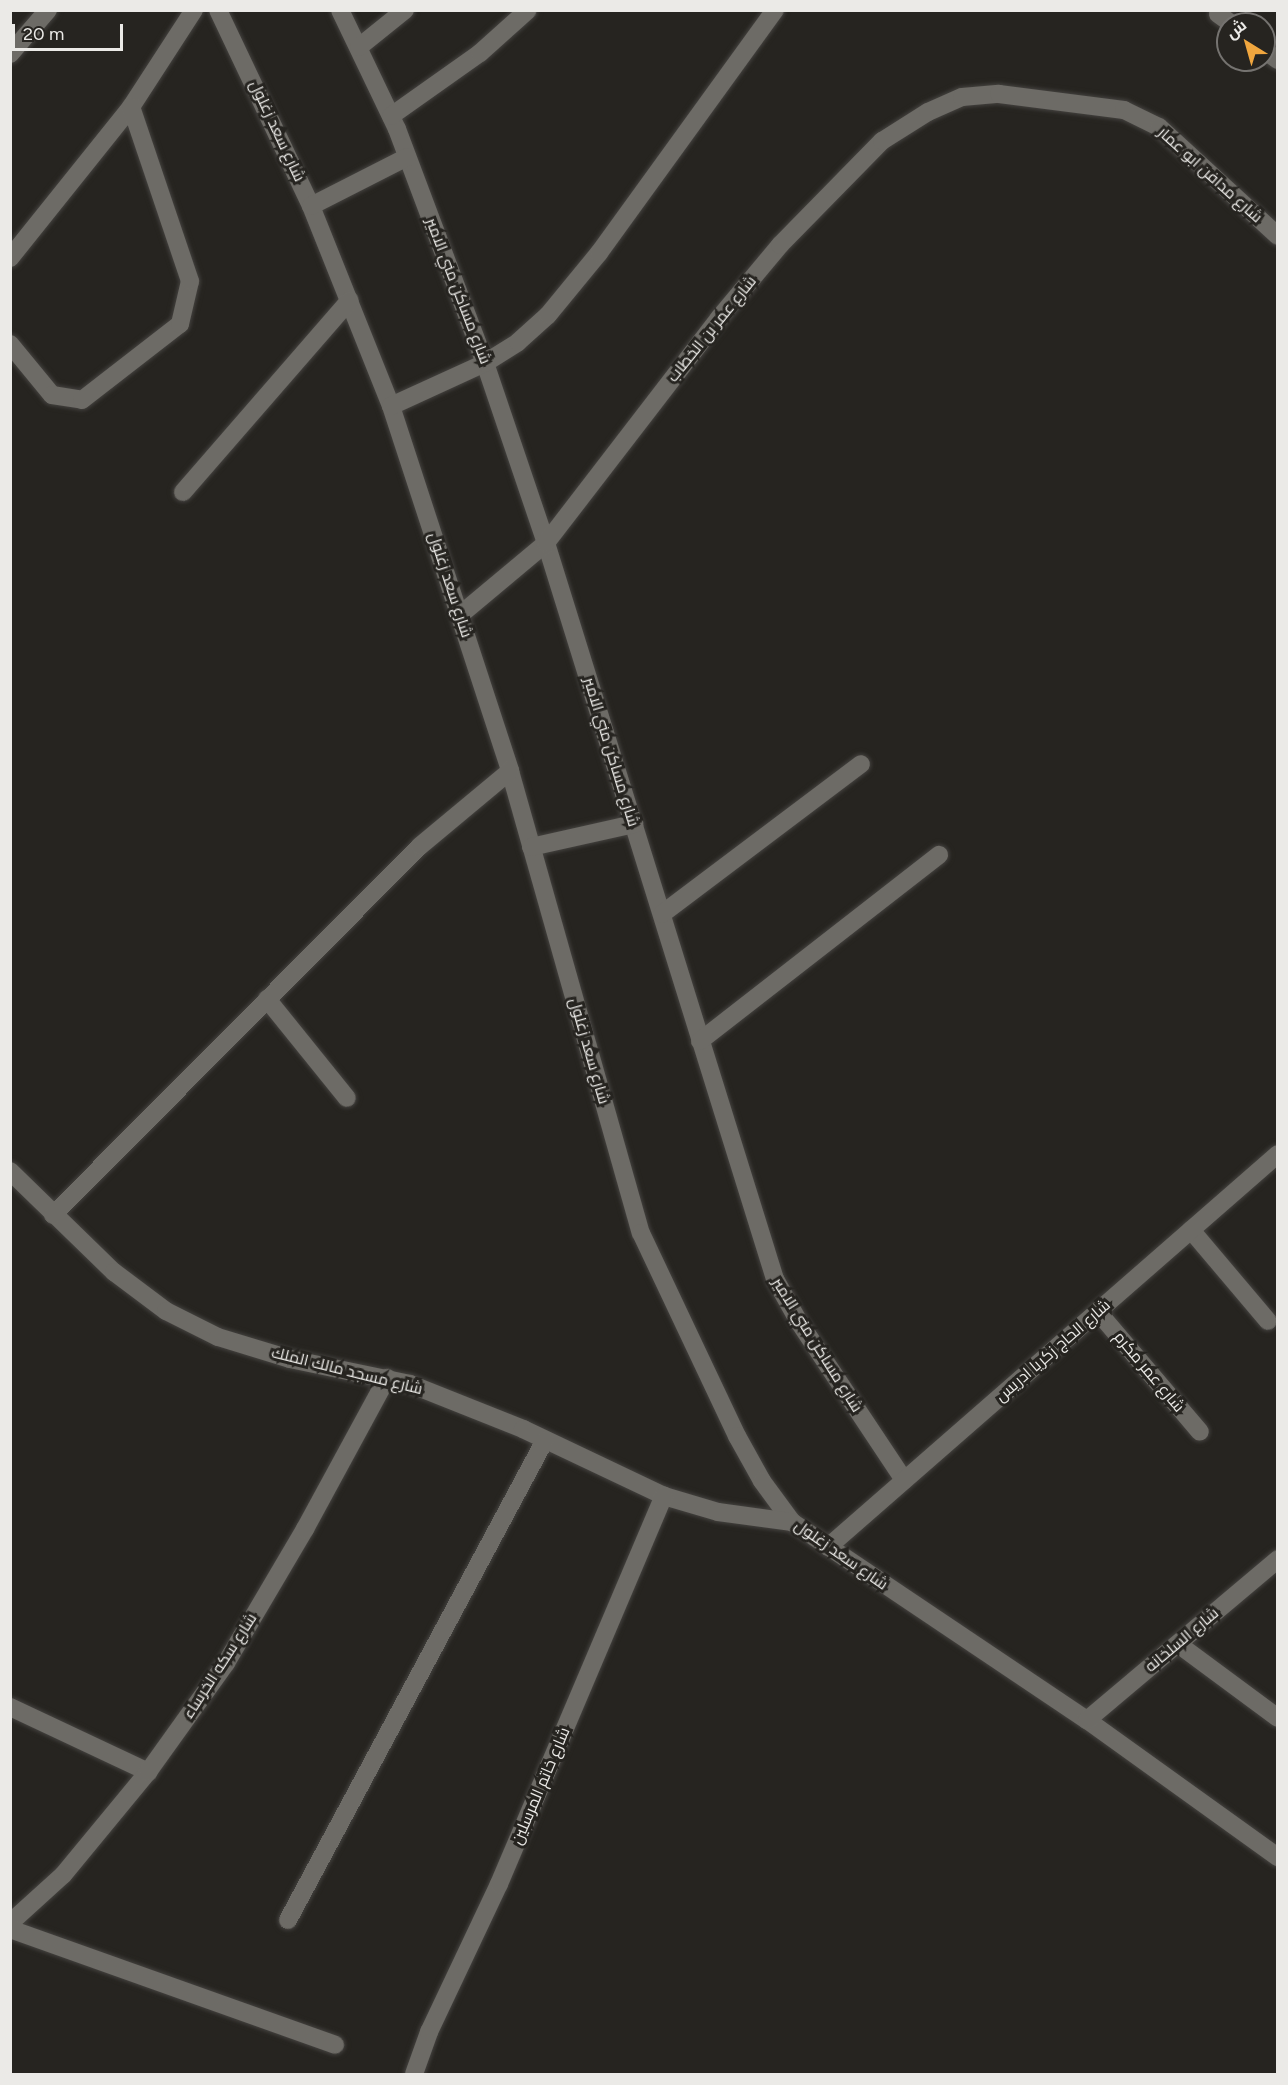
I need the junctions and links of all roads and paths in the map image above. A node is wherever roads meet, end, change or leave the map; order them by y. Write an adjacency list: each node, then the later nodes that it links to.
1 (48, 10): 9 (street)
2 (194, 10): 11 (street)
3 (218, 10): 14 (street, شارع سعد زغلول)
4 (340, 10): 8 (street, شارع مساكن مني الامير)
5 (405, 10): 8 (street)
6 (528, 10): 12 (street)
7 (775, 10): 19 (street)
8 (359, 47): 12 (street, شارع مساكن مني الامير)
9 (10, 54)
10 (999, 94): 15 (street, شارع مدافن ابو عمار); 22 (street, شارع عمر بن الخطاب)
11 (131, 108): 16 (street); 18 (street)
12 (391, 116): 13 (street, شارع مساكن مني الامير)
13 (407, 157): 14 (street); 19 (street, شارع مساكن مني الامير)
14 (311, 206): 17 (street, شارع سعد زغلول)
15 (1278, 236)
16 (10, 258)
17 (350, 300): 20 (street, شارع سعد زغلول); 21 (street)
18 (10, 344)
19 (485, 363): 20 (street); 22 (street, شارع مساكن مني الامير)
20 (391, 406): 23 (street, شارع سعد زغلول)
21 (183, 492)
22 (546, 543): 23 (street, شارع عمر بن الخطاب); 26 (street, شارع مساكن مني الامير)
23 (460, 615): 25 (street, شارع سعد زغلول)
24 (861, 764): 29 (street)
25 (510, 771): 27 (street, شارع سعد زغلول); 30 (street)
26 (634, 824): 27 (street); 29 (street, شارع مساكن مني الامير)
27 (531, 847): 44 (street, شارع سعد زغلول)
28 (939, 855): 31 (street)
29 (662, 914): 31 (street, شارع مساكن مني الامير)
30 (267, 999): 32 (street); 35 (street)
31 (700, 1041): 42 (street, شارع مساكن مني الامير)
32 (347, 1098)
33 (1278, 1154): 36 (street, شارع الحاج زكريا ادريس)
34 (10, 1171): 35 (street, شارع مسجد مالك الملك)
35 (53, 1215): 39 (street, شارع مسجد مالك الملك)
36 (1191, 1230): 37 (street, شارع الحاج زكريا ادريس); 38 (street)
37 (1098, 1312): 40 (street, شارع عمر مكرم); 42 (street, شارع الحاج زكريا ادريس)
38 (1268, 1321)
39 (387, 1378): 41 (street, شارع مسجد مالك الملك); 51 (street, شارع سكه الخرساء)
40 (1200, 1432)
41 (545, 1440): 43 (street, شارع مسجد مالك الملك); 53 (street)
42 (904, 1480): 45 (street, شارع الحاج زكريا ادريس)
43 (664, 1496): 44 (street, شارع مسجد مالك الملك); 57 (street, شارع خاتم المرسلين)
44 (792, 1522): 45 (street, شارع سعد زغلول)
45 (828, 1548): 50 (street, شارع سعد زغلول)
46 (1278, 1559): 47 (street, شارع السلخانه)
47 (1178, 1644): 49 (street); 50 (street, شارع السلخانه)
48 (10, 1707): 51 (street)
49 (1278, 1718)
50 (1087, 1720): 52 (street, شارع سعد زغلول)
51 (148, 1772): 54 (street, شارع سكه الخرساء)
52 (1278, 1857)
53 (288, 1920)
54 (10, 1923)
55 (10, 1929): 56 (street)
56 (335, 2045)
57 (414, 2074)

